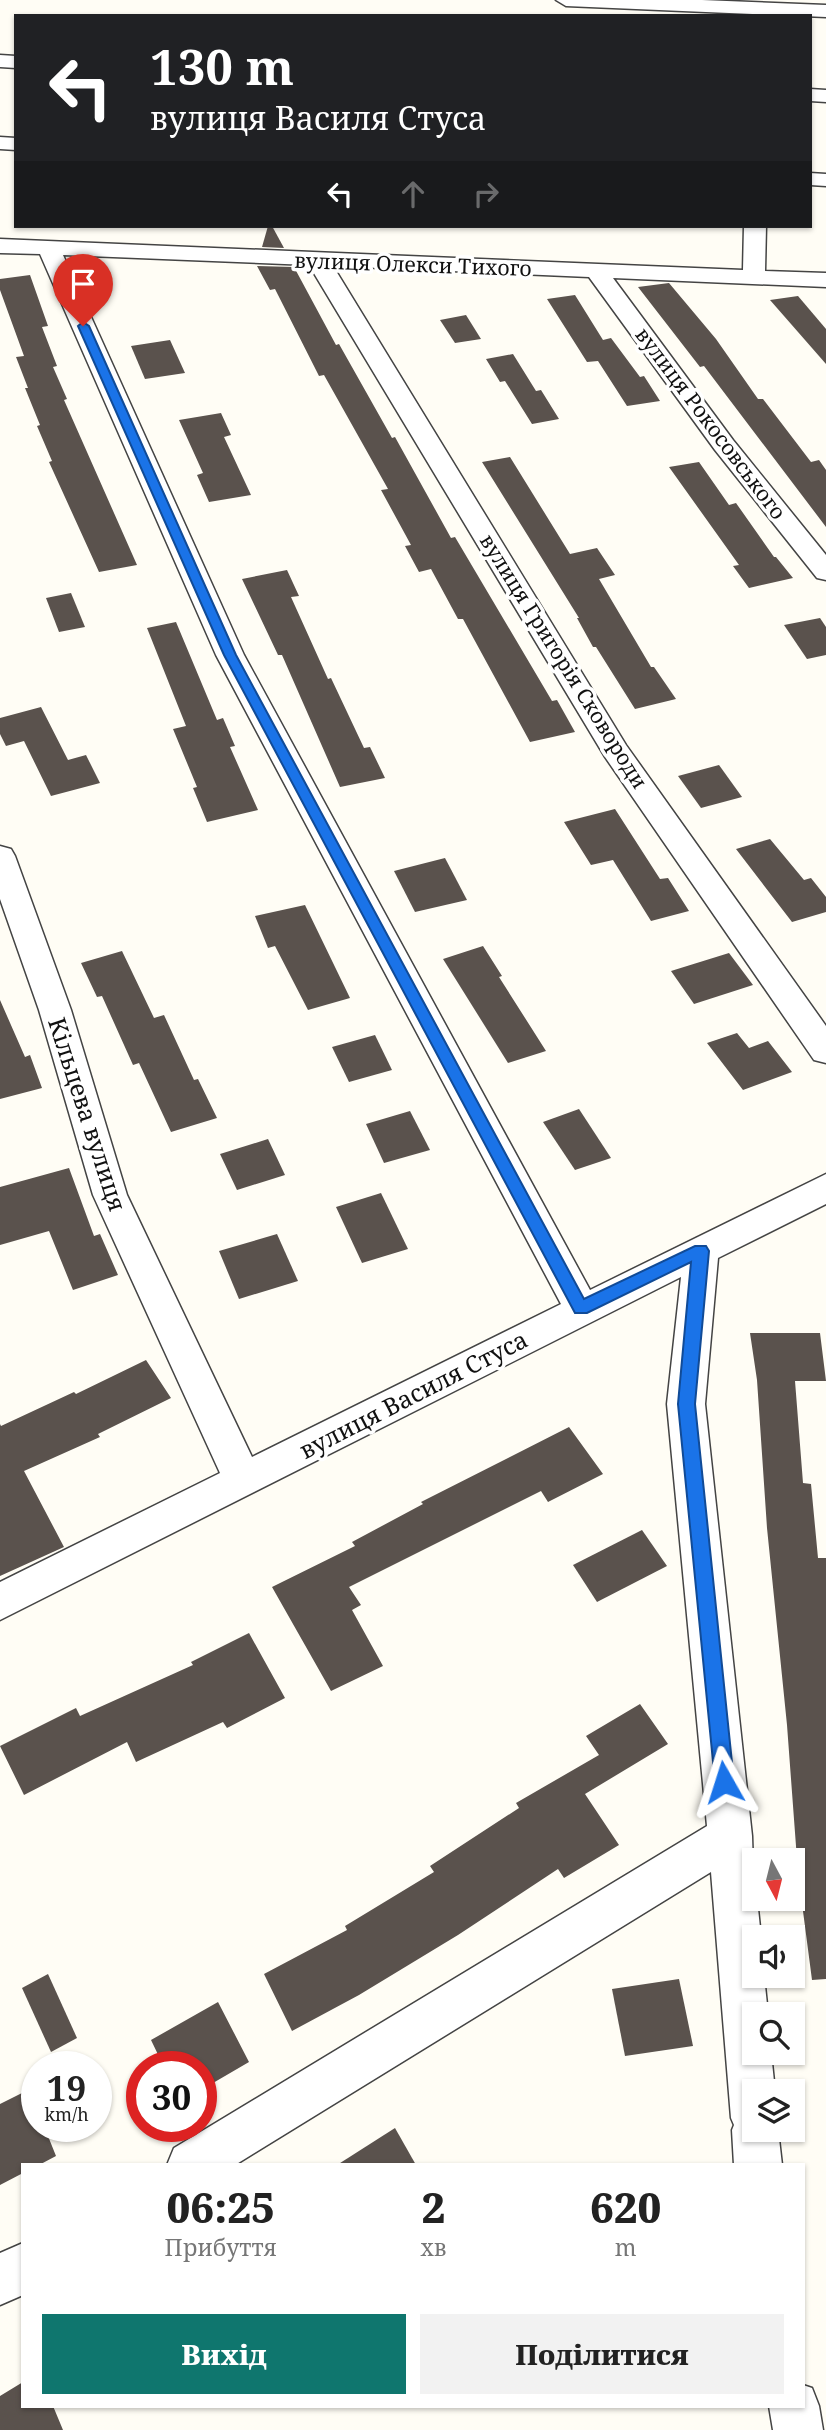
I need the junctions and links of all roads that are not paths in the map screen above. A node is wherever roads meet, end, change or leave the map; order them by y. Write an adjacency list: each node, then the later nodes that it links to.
1 (566, 0): 2 (street)
2 (595, 1): 4 (street)
3 (826, 12): 4 (street)
4 (758, 13)
5 (755, 228): 10 (street)
6 (0, 246): 7 (street, вулиця Олекси Тихого)
7 (50, 250): 8 (street, вулиця Олекси Тихого); 17 (street)
8 (318, 261): 9 (street, вулиця Олекси Тихого); 14 (street, вулиця Григорія Сковороди)
9 (597, 272): 10 (street, вулиця Олекси Тихого); 12 (street, вулиця Рокосовського)
10 (754, 277): 11 (street, вулиця Олекси Тихого)
11 (823, 283)
12 (826, 572)
13 (0, 856): 18 (street, Кільцева вулиця)
14 (826, 1051)
15 (826, 1188): 16 (street, вулиця Василя Стуса)
16 (701, 1251): 17 (street, вулиця Василя Стуса); 20 (street)
17 (581, 1308): 18 (street, вулиця Василя Стуса)
18 (243, 1480): 19 (street, вулиця Василя Стуса)
19 (0, 1602)
20 (730, 1836): 21 (street); 23 (street)
21 (751, 2079)
22 (756, 2142): 24 (street)
23 (194, 2163)
24 (758, 2163)
25 (21, 2268): 26 (street)
26 (0, 2281)
27 (794, 2408): 28 (street)
28 (797, 2430)

